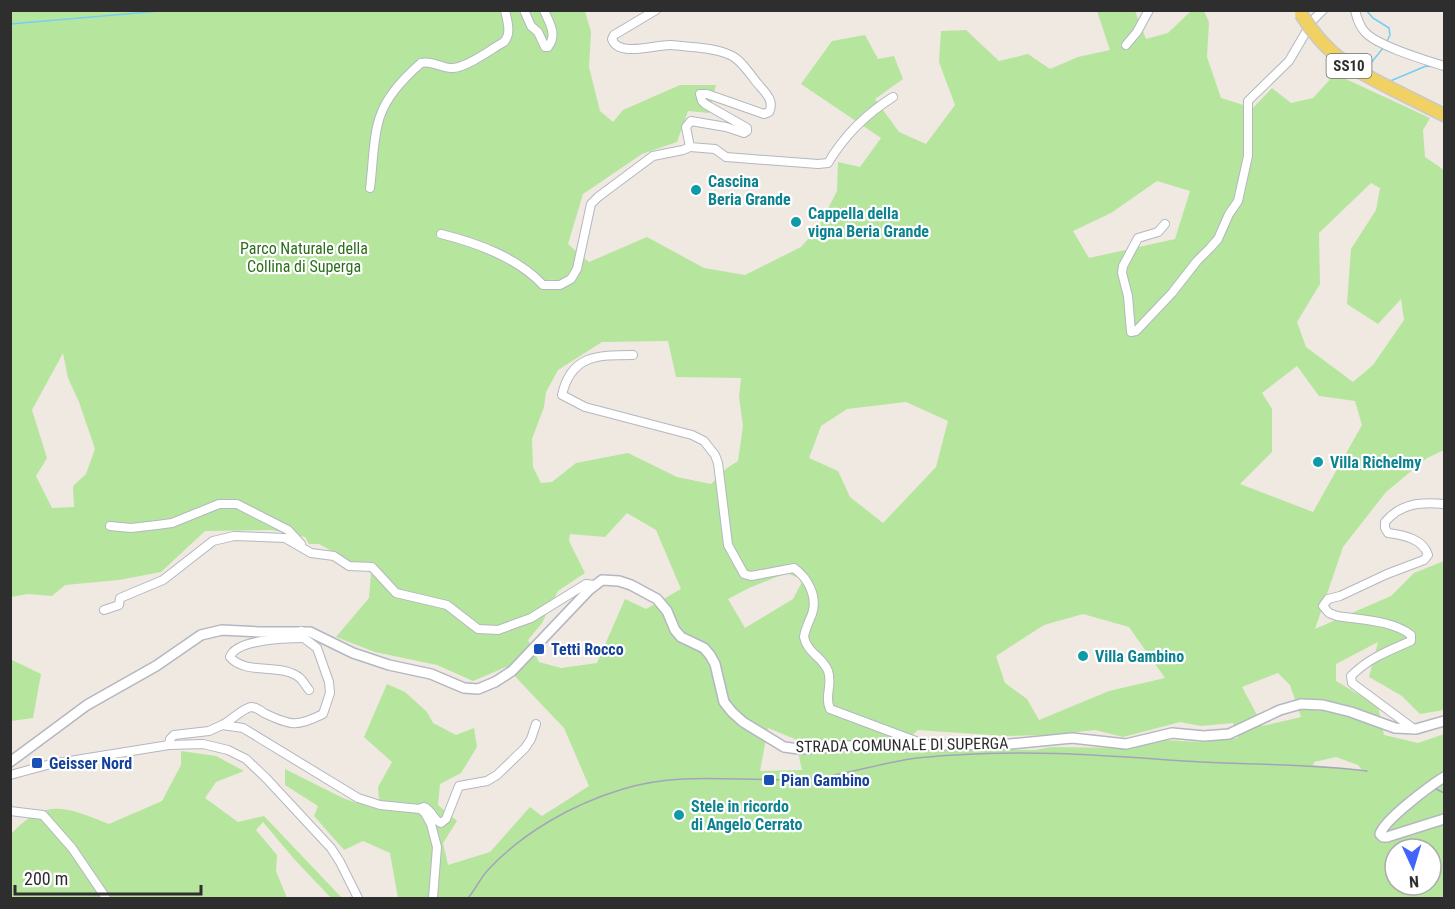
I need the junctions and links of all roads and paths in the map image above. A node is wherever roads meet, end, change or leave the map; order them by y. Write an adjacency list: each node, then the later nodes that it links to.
1 (505, 10): 14 (street)
2 (524, 10): 3 (street)
3 (544, 10)
4 (656, 10): 13 (street)
5 (1149, 10): 9 (street)
6 (1323, 10): 15 (street)
7 (1355, 10): 10 (street)
8 (1301, 12): 12 (main road, SS10, bridge)
9 (1126, 45)
10 (1444, 66)
11 (893, 97): 13 (street)
12 (1444, 116)
13 (690, 147): 16 (street)
14 (370, 188)
15 (1165, 224)
16 (441, 234)
17 (633, 355): 30 (street)
18 (1444, 504): 28 (street)
19 (110, 525): 20 (street)
20 (311, 553): 21 (street); 22 (street)
21 (595, 585): 23 (street); 30 (street, STRADA COMUNALE DI SUPERGA)
22 (104, 610)
23 (303, 634): 24 (street); 27 (street); 31 (street)
24 (309, 690)
25 (1444, 721): 28 (street, STRADA COMUNALE DI SUPERGA)
26 (536, 724): 34 (street)
27 (222, 725): 29 (street); 34 (street)
28 (1416, 729): 30 (street, STRADA COMUNALE DI SUPERGA)
29 (169, 745): 32 (street); 38 (street)
30 (925, 745)
31 (10, 762)
32 (10, 776)
33 (1444, 777): 36 (street)
34 (420, 809): 39 (street)
35 (10, 811): 37 (street)
36 (1444, 819)
37 (106, 898)
38 (358, 898)
39 (433, 898)

